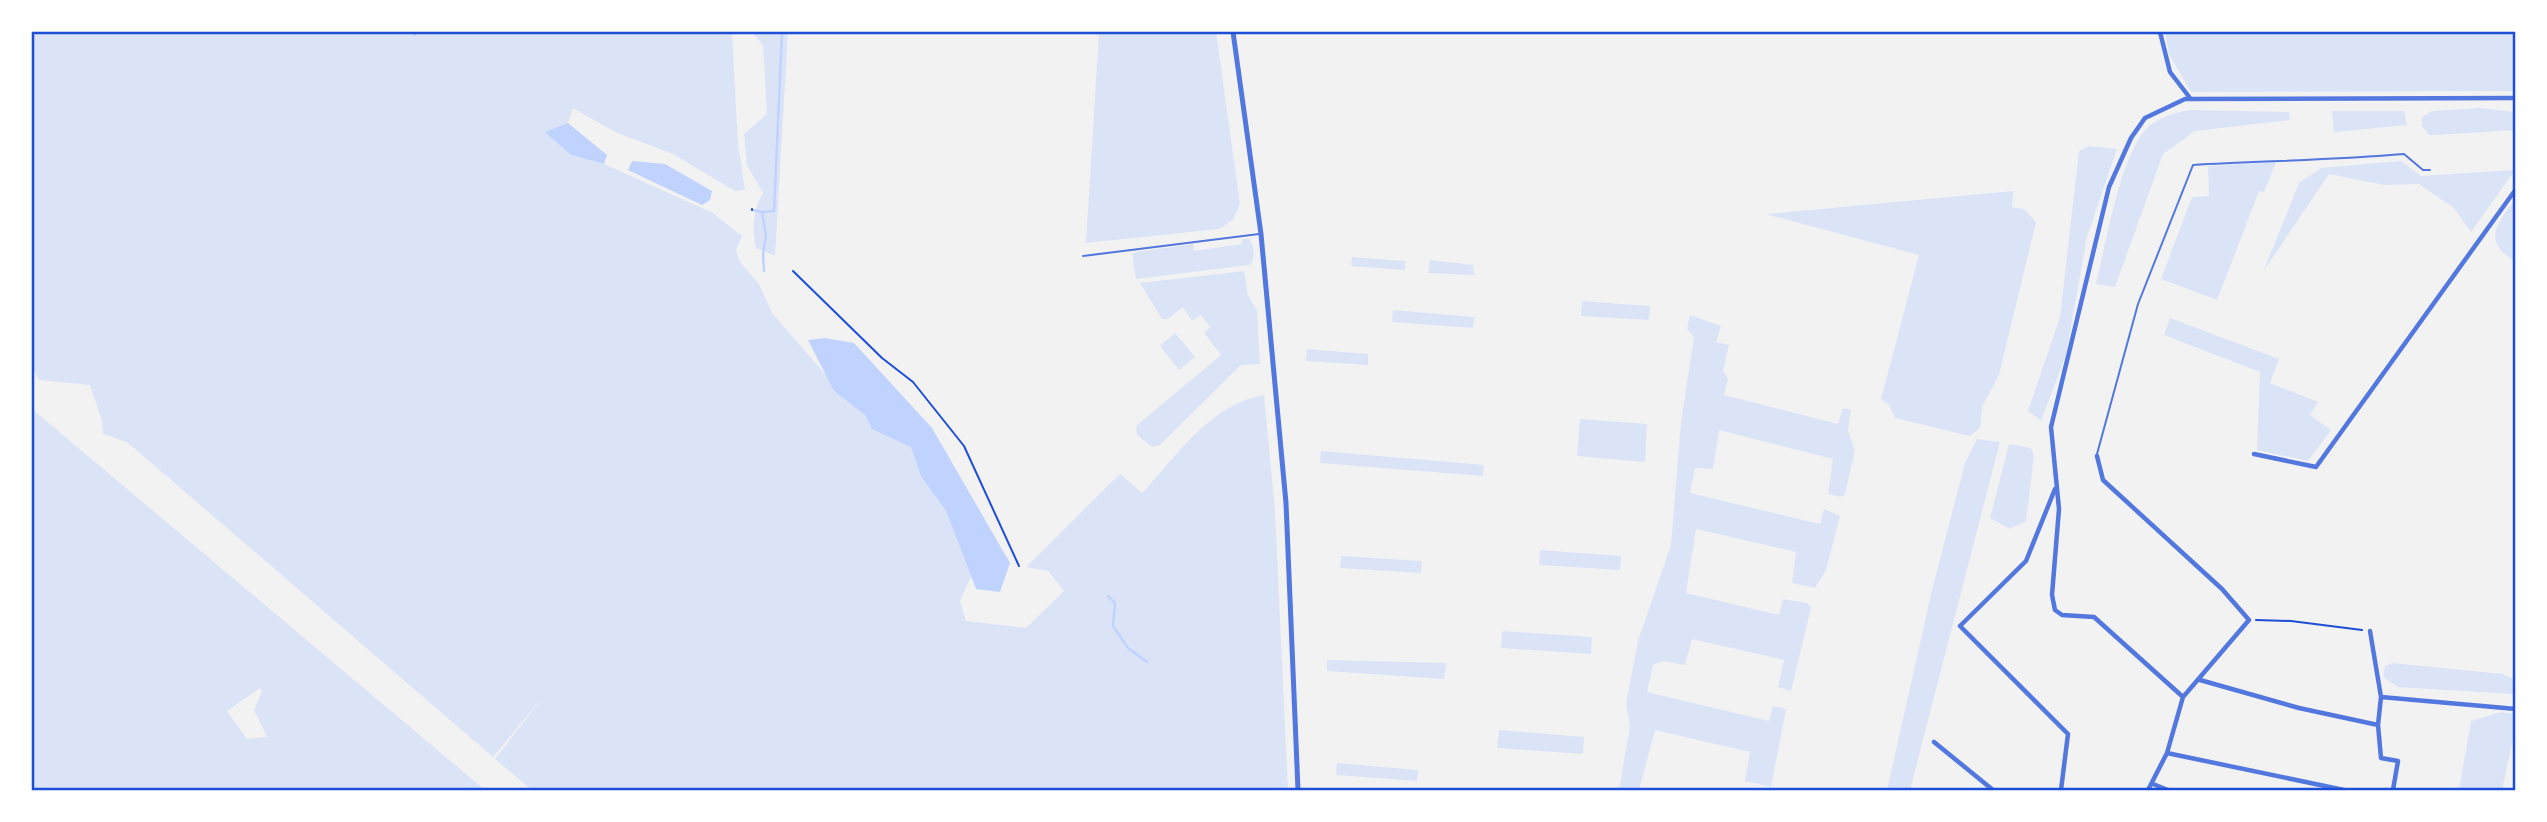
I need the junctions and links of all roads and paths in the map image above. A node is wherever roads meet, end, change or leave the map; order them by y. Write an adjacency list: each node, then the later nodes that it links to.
1 (1233, 32): 7 (street)
2 (2160, 32): 4 (street)
3 (2515, 98): 4 (street)
4 (2190, 99): 12 (street)
5 (2430, 170): 11 (lane)
6 (2515, 189): 10 (street)
7 (1261, 234): 8 (lane); 24 (street)
8 (1083, 256)
9 (793, 271): 13 (path)
10 (2254, 454)
11 (2097, 456): 14 (street)
12 (2055, 488): 17 (street); 26 (street)
13 (1019, 566)
14 (2249, 620): 15 (path); 16 (street)
15 (2370, 632): 18 (street)
16 (2200, 680): 17 (street); 20 (street)
17 (2183, 697): 22 (street)
18 (2381, 697): 19 (street); 20 (street)
19 (2515, 709)
20 (2378, 725): 30 (street)
21 (1934, 742): 25 (street)
22 (2166, 753): 23 (street); 29 (street)
23 (2153, 783): 27 (street); 28 (street)
24 (1298, 790)
25 (1993, 790)
26 (2061, 790)
27 (2148, 790)
28 (2168, 790)
29 (2344, 790)
30 (2393, 790)

